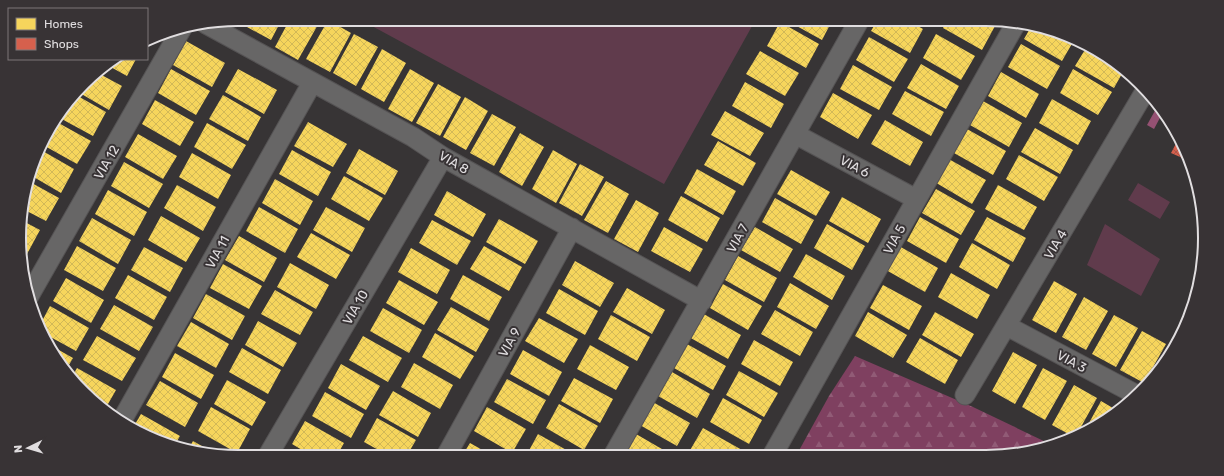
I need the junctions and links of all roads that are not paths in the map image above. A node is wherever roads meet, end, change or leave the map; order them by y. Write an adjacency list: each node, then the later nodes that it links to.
1 (856, 26): 7 (street, VIA 7)
2 (213, 28): 5 (street, VIA 8)
3 (1013, 28): 9 (street, VIA 5)
4 (178, 34): 11 (street, VIA 12)
5 (312, 83): 8 (street, VIA 8); 16 (street, VIA 11)
6 (1143, 95): 13 (street, VIA 4)
7 (795, 134): 9 (street, VIA 6); 12 (street, VIA 7)
8 (443, 156): 10 (street, VIA 8); 17 (street, VIA 10)
9 (916, 199): 20 (street, VIA 5)
10 (572, 228): 12 (street, VIA 8); 18 (street, VIA 9)
11 (33, 291)
12 (702, 300): 19 (street, VIA 7)
13 (1007, 326): 14 (street, VIA 3); 15 (street, VIA 4)
14 (1131, 392)
15 (965, 396)
16 (124, 417)
17 (271, 450)
18 (449, 450)
19 (616, 450)
20 (775, 450)

